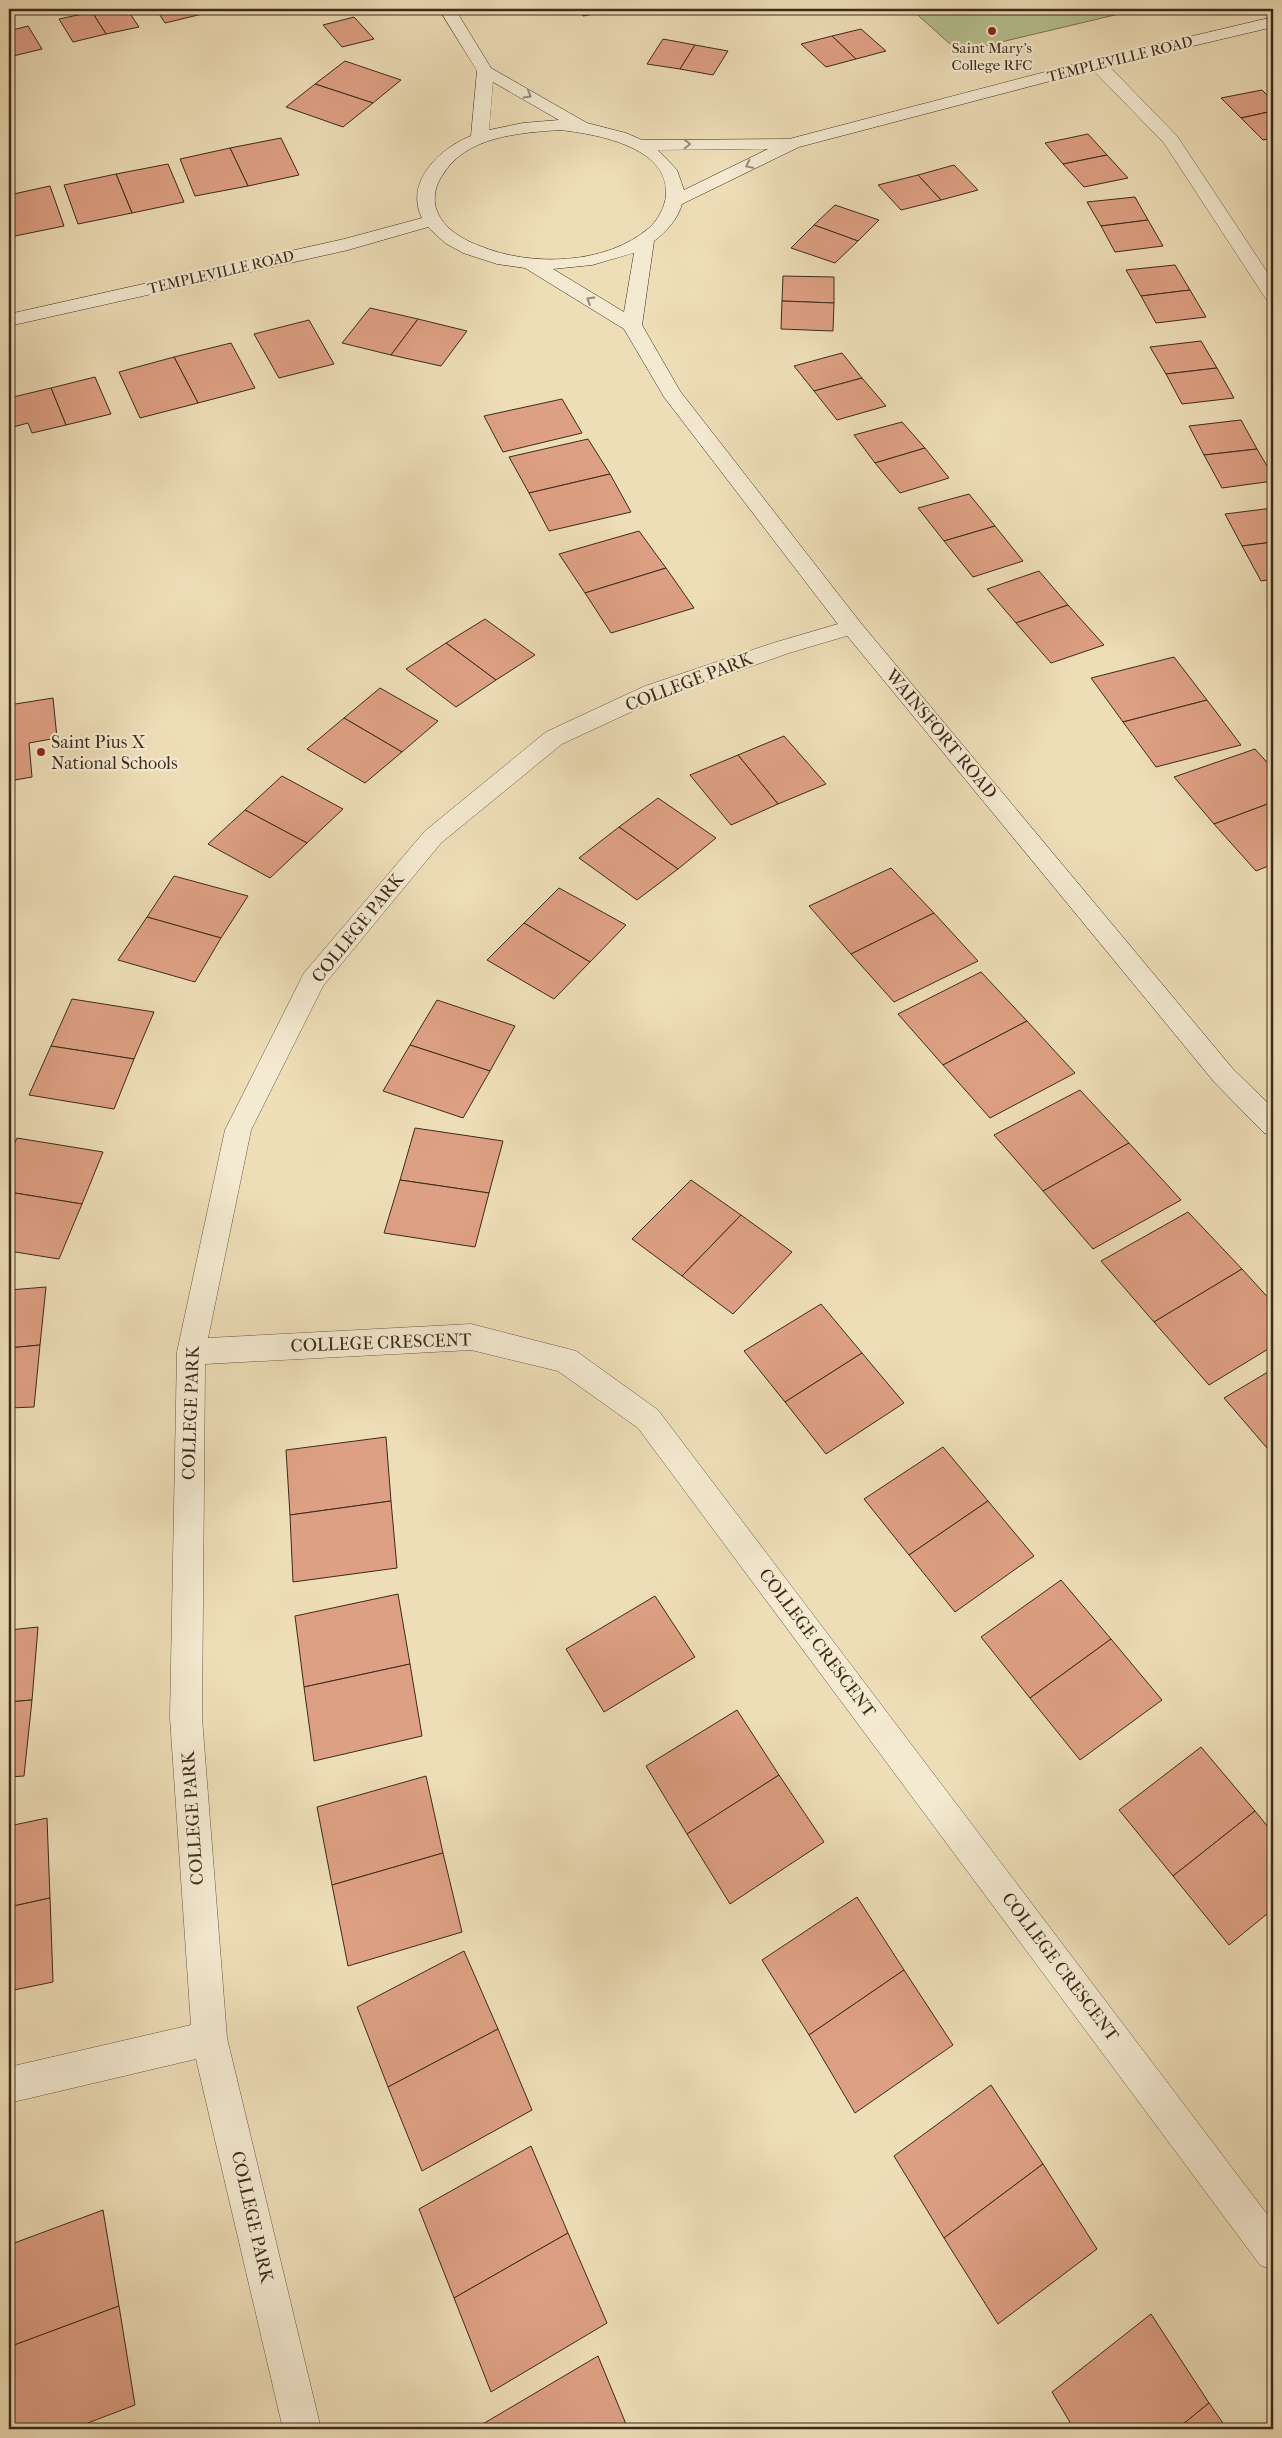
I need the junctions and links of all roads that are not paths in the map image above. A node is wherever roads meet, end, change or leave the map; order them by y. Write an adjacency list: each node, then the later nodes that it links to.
1 (447, 9): 4 (main road)
2 (1273, 22): 3 (main road, TEMPLEVILLE ROAD)
3 (1097, 64): 7 (main road, TEMPLEVILLE ROAD); 13 (main road)
4 (485, 71): 5 (main road, one-way to 5); 6 (main road)
5 (585, 128): 6 (main road); 8 (main road)
6 (479, 139): 10 (main road)
7 (793, 143): 8 (main road, TEMPLEVILLE ROAD, one-way to 7); 9 (main road, TEMPLEVILLE ROAD, one-way to 9)
8 (638, 145): 9 (main road)
9 (675, 200): 11 (main road)
10 (433, 220): 12 (main road); 14 (main road, TEMPLEVILLE ROAD)
11 (646, 238): 12 (main road); 15 (main road)
12 (531, 264): 15 (main road, WAINSFORT ROAD, one-way to 12)
13 (1273, 295)
14 (9, 320)
15 (632, 325): 16 (main road, WAINSFORT ROAD)
16 (852, 627): 17 (main road, WAINSFORT ROAD); 18 (main road, COLLEGE PARK)
17 (1273, 1125)
18 (191, 1352): 19 (main road, COLLEGE PARK); 21 (main road, COLLEGE CRESCENT)
19 (209, 2038): 20 (main road); 22 (main road, COLLEGE PARK)
20 (9, 2085)
21 (1273, 2252)
22 (302, 2429)

